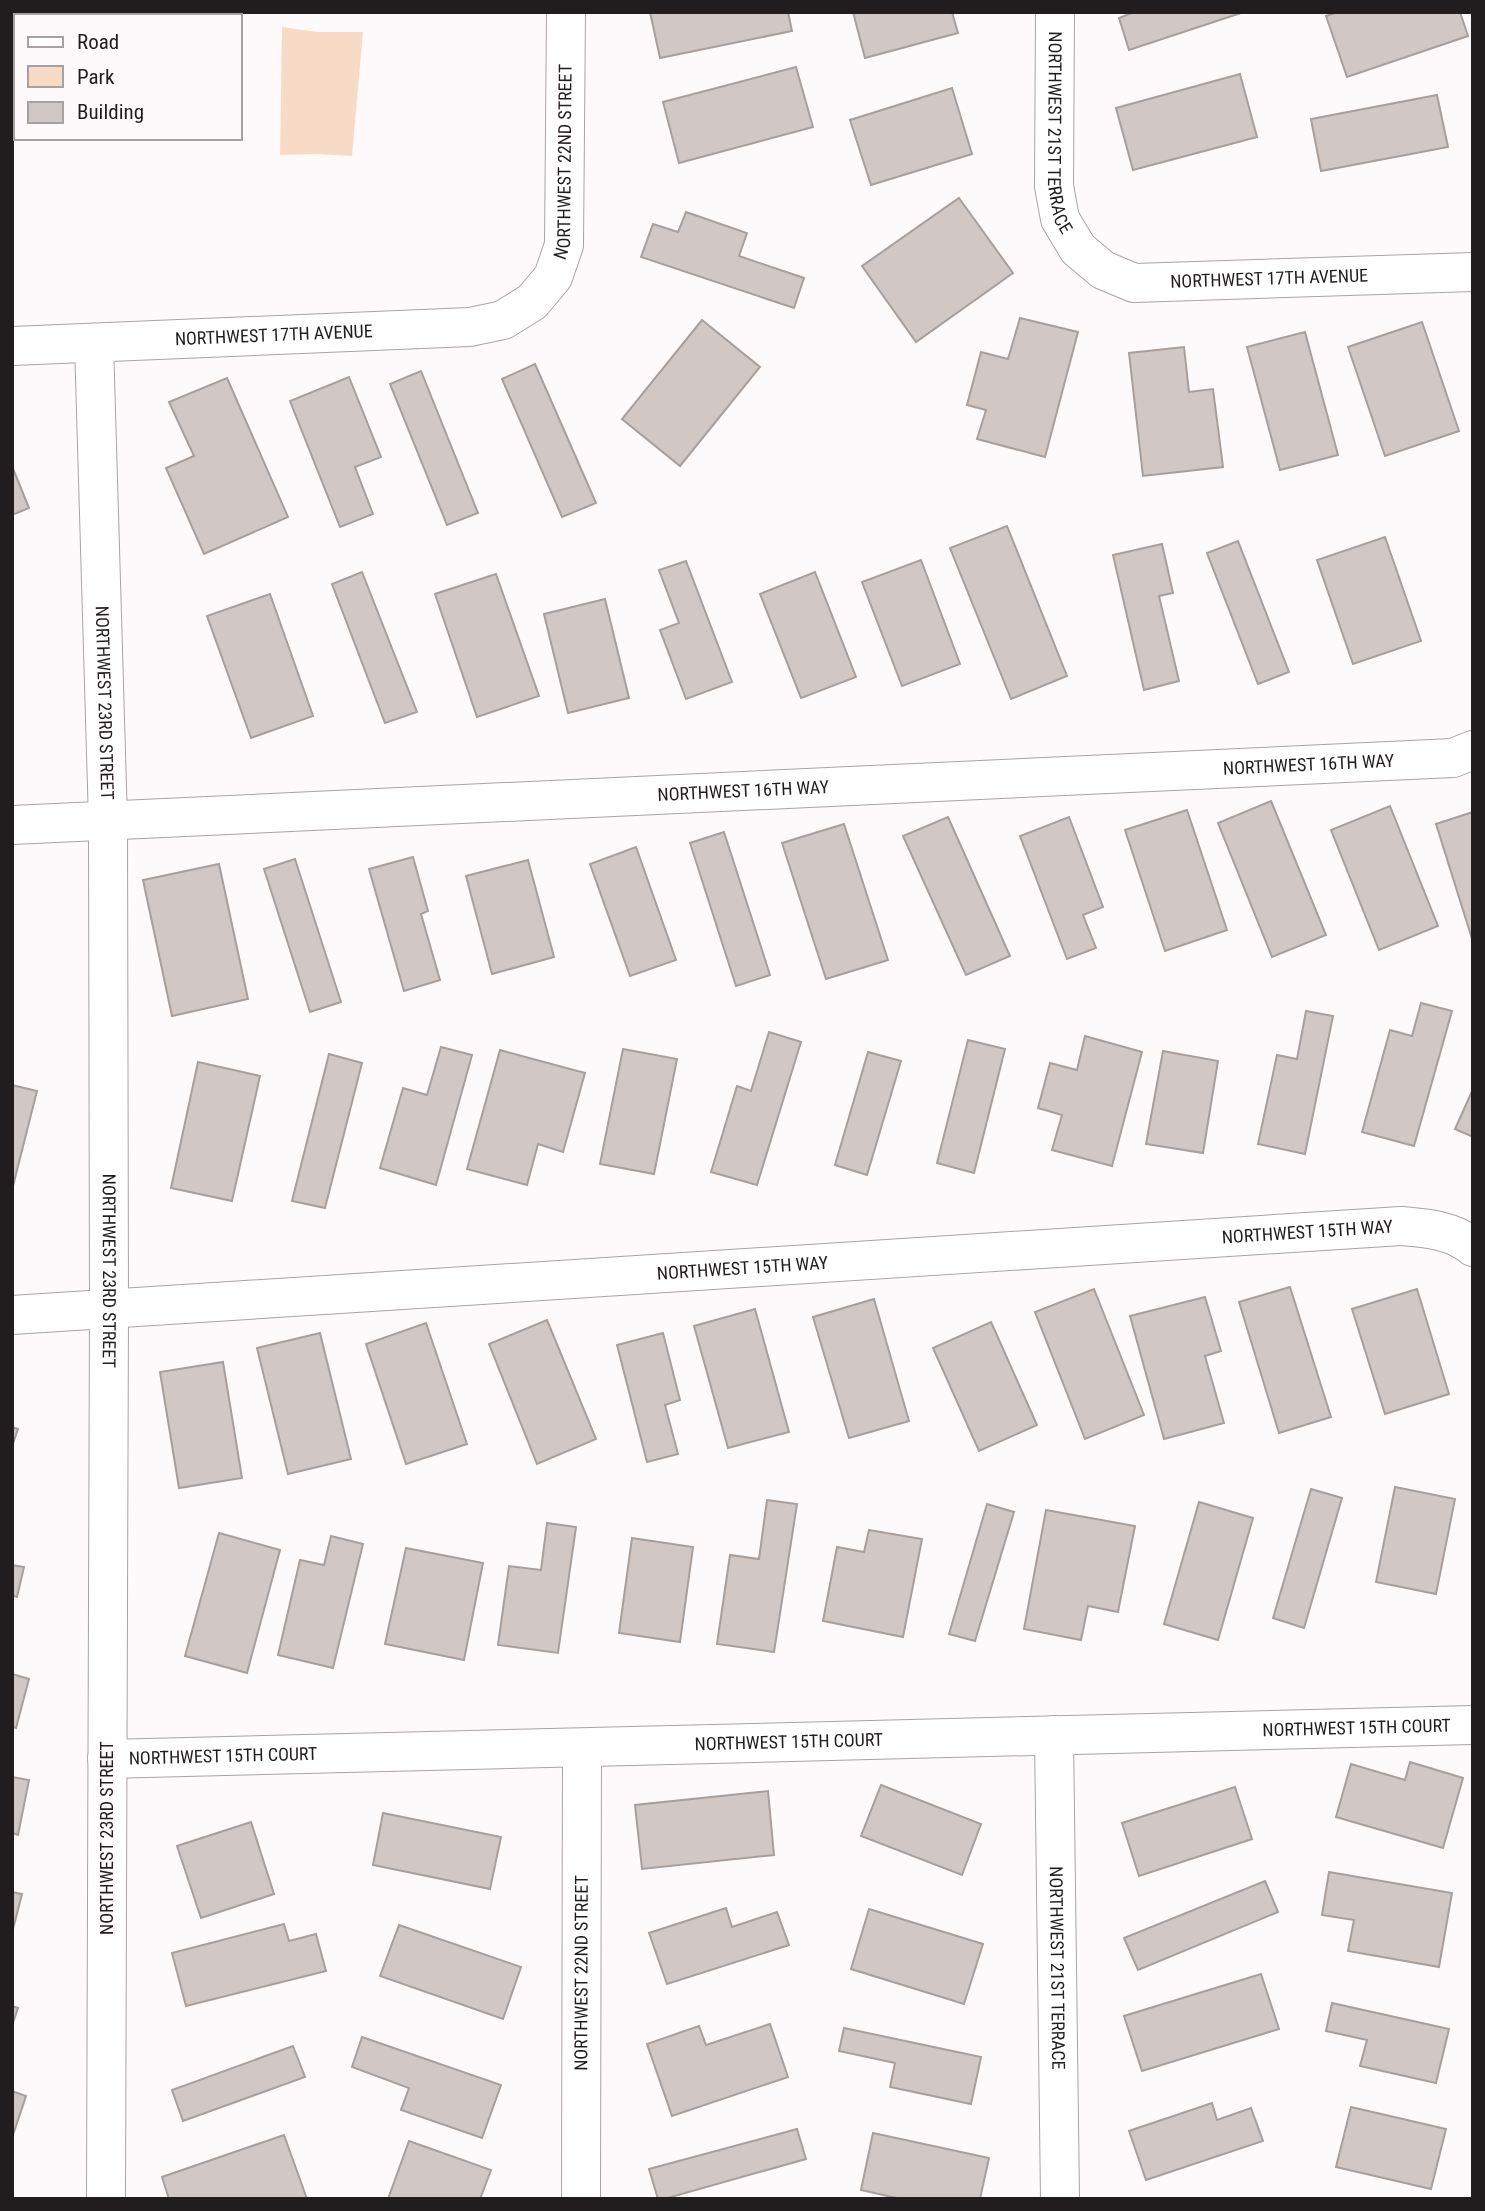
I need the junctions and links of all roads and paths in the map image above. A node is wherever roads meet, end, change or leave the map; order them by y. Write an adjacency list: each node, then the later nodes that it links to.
1 (566, 12): 5 (street, NORTHWEST 22ND STREET)
2 (1055, 12): 3 (street, NORTHWEST 21ST TERRACE)
3 (1077, 249): 4 (street, NORTHWEST 17TH AVENUE)
4 (1473, 272)
5 (532, 302): 6 (street, NORTHWEST 17TH AVENUE)
6 (94, 343): 7 (street, NORTHWEST 17TH AVENUE); 9 (street, NORTHWEST 23RD STREET)
7 (12, 346)
8 (1473, 750): 9 (street, NORTHWEST 16TH WAY)
9 (108, 821): 10 (street, NORTHWEST 16TH WAY); 12 (street, NORTHWEST 23RD STREET)
10 (12, 825)
11 (1470, 1245): 12 (street, NORTHWEST 15TH WAY)
12 (109, 1309): 13 (street, NORTHWEST 15TH WAY); 17 (street, NORTHWEST 23RD STREET)
13 (12, 1315)
14 (1473, 1725): 15 (street, NORTHWEST 15TH COURT)
15 (1054, 1735): 16 (street, NORTHWEST 15TH COURT); 20 (street, NORTHWEST 21ST TERRACE)
16 (582, 1748): 17 (street, NORTHWEST 15TH COURT); 19 (street, NORTHWEST 22ND STREET)
17 (107, 1759): 18 (street, NORTHWEST 23RD STREET)
18 (106, 2199)
19 (582, 2199)
20 (1060, 2199)

